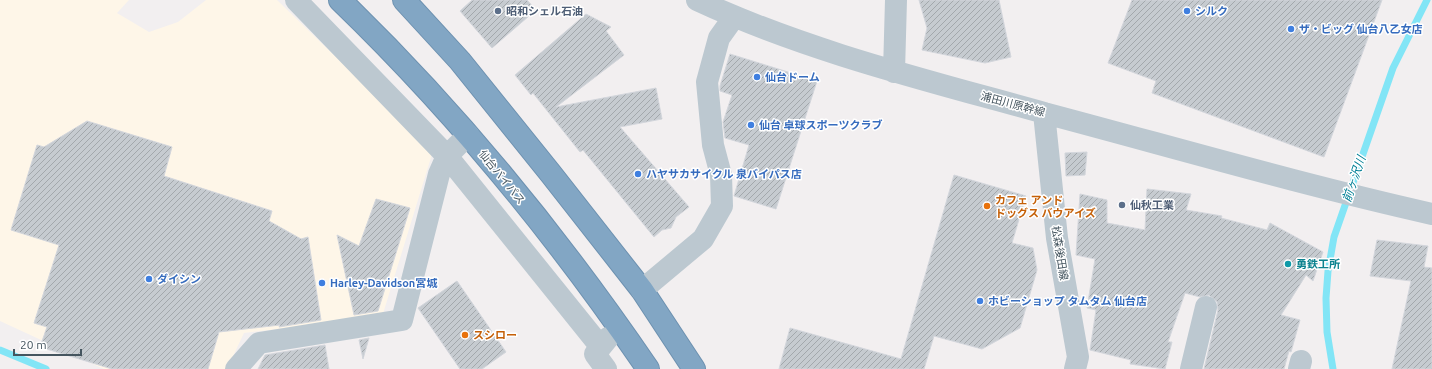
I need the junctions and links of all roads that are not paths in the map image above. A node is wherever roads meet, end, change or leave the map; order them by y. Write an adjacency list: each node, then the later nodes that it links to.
1 (296, 0): 10 (street)
2 (340, 0): 9 (highway, 仙台バイパス)
3 (404, 0): 12 (highway)
4 (697, 0): 6 (street, 浦田川原幹線)
5 (896, 0): 7 (street)
6 (734, 17): 7 (street, 浦田川原幹線); 12 (street)
7 (894, 72): 8 (street, 浦田川原幹線)
8 (1044, 113): 11 (street, 浦田川原幹線); 20 (street, 松森後田線)
9 (468, 135): 10 (street); 14 (highway, 仙台バイパス)
10 (447, 156): 15 (street); 16 (street)
11 (1432, 214)
12 (642, 290): 19 (highway)
13 (1206, 307): 21 (street)
14 (620, 327): 15 (street); 18 (highway, 仙台バイパス)
15 (600, 346): 17 (street)
16 (236, 369)
17 (606, 369)
18 (648, 369)
19 (694, 369)
20 (1075, 369)
21 (1191, 369)

